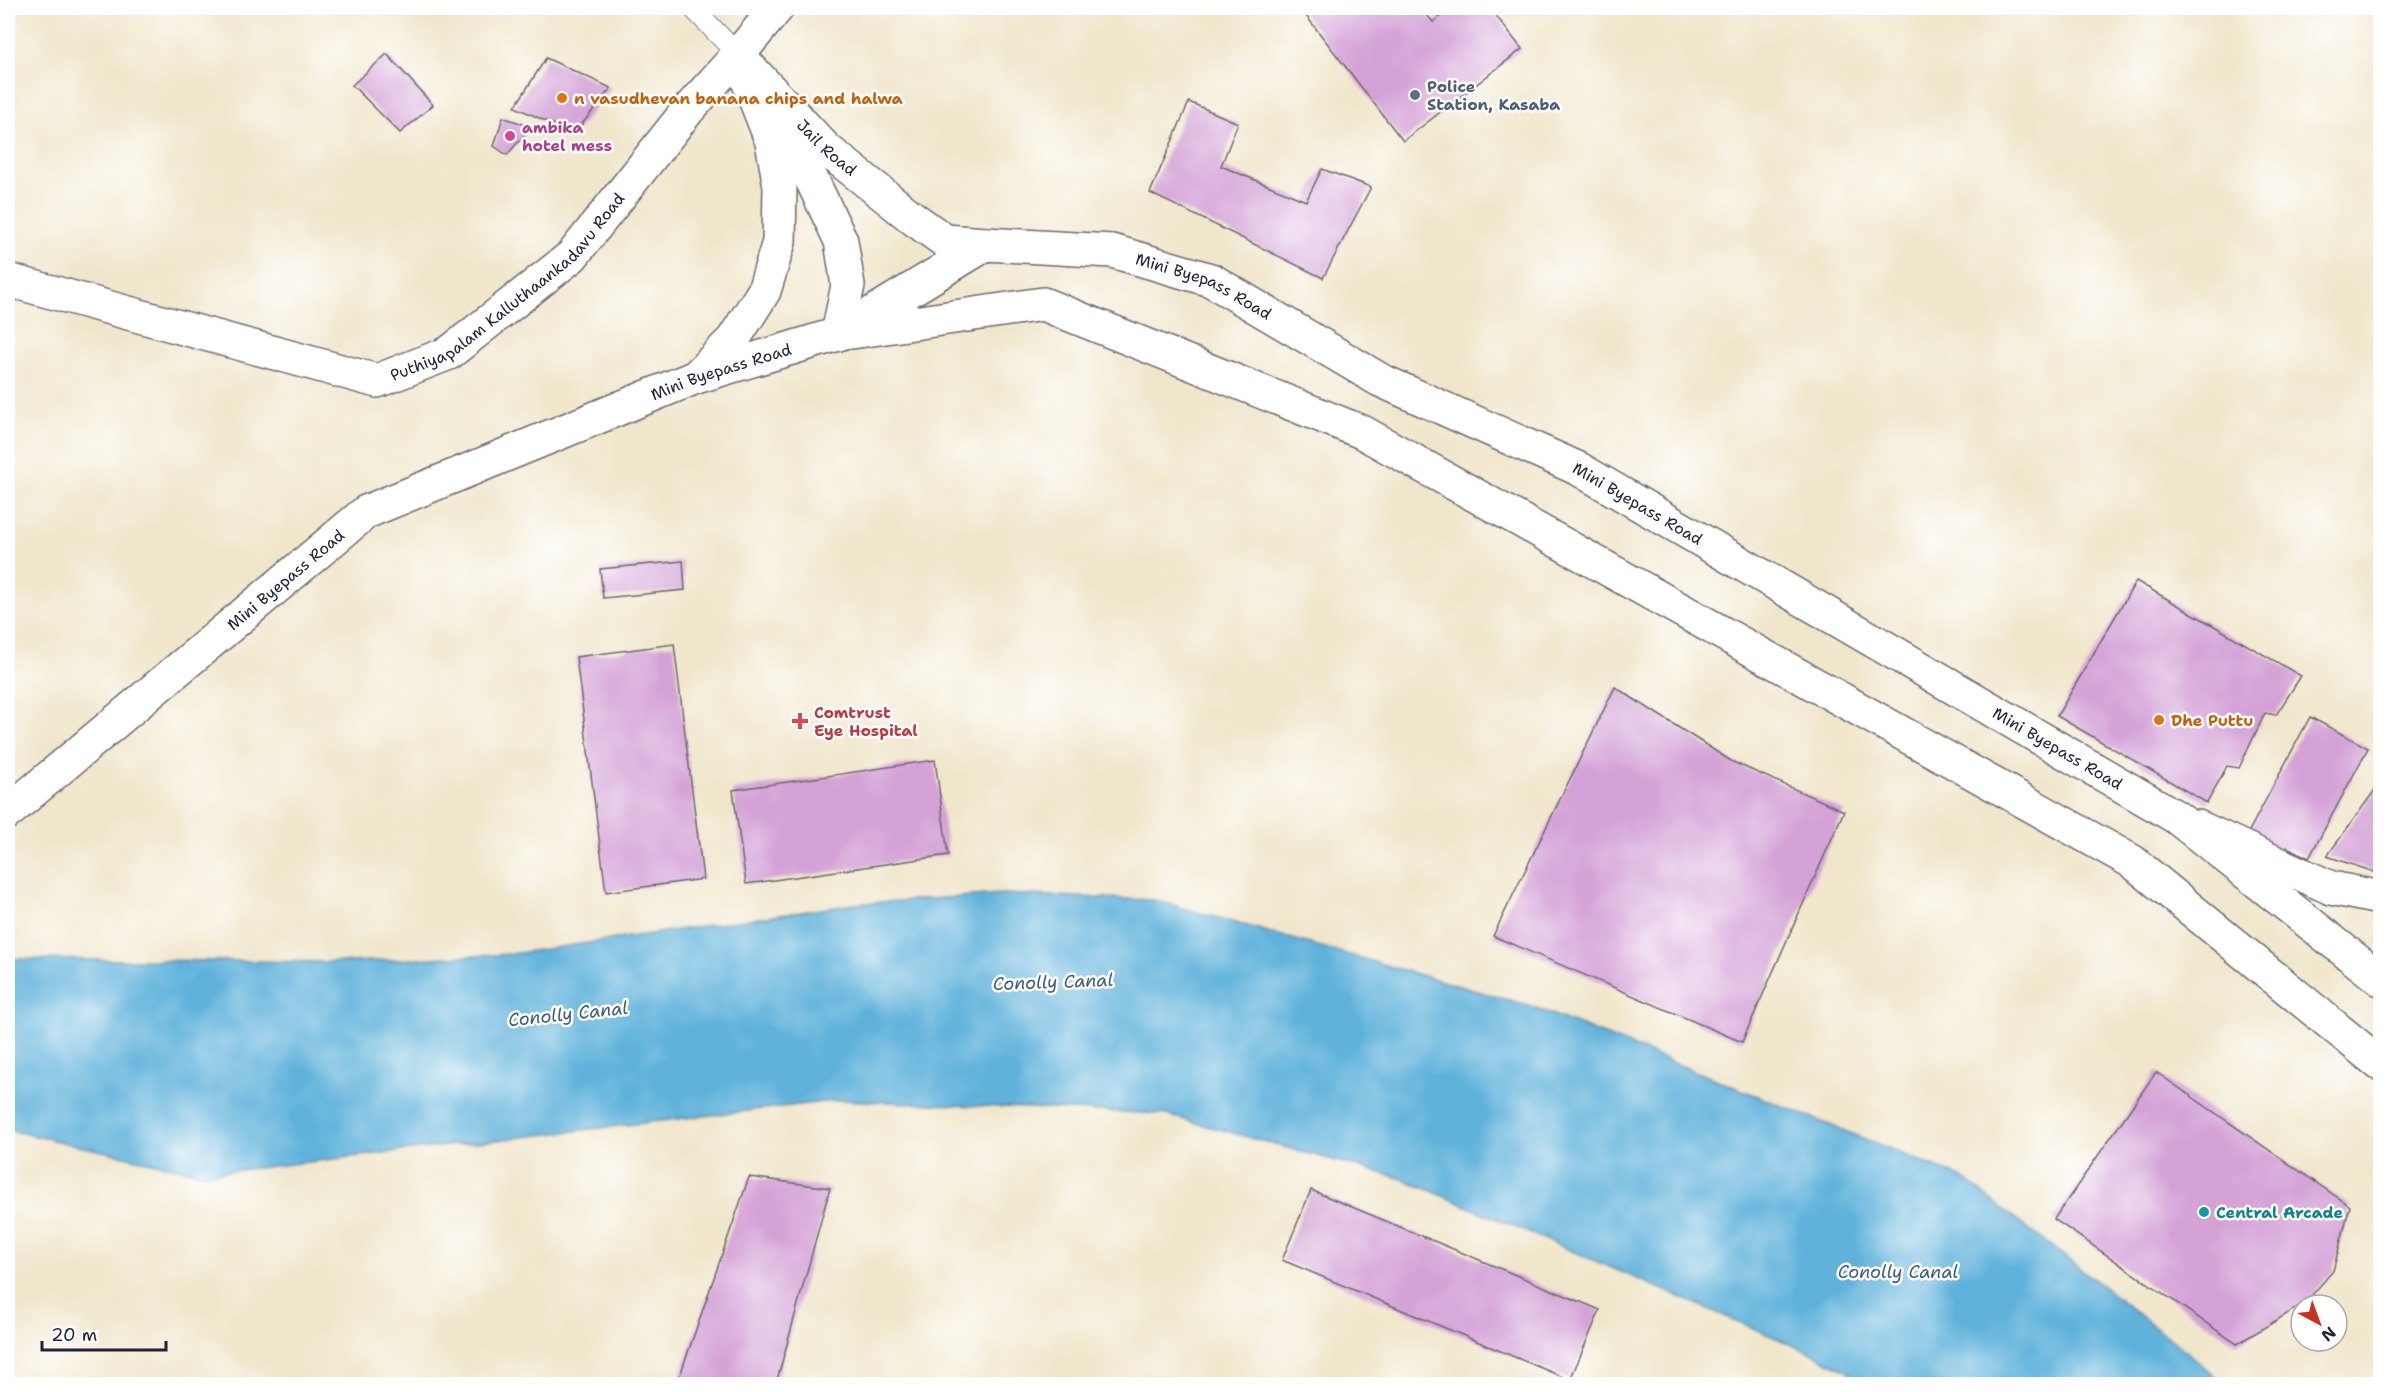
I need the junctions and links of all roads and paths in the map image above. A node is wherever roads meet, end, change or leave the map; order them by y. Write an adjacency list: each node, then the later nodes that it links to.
1 (693, 8): 3 (lane)
2 (777, 8): 3 (main road)
3 (738, 55): 4 (main road, Jail Road); 5 (main road, Puthiyapalam Kalluthaankadavu Road); 6 (main road); 7 (main road)
4 (986, 244): 6 (main road, Mini Byepass Road); 9 (main road, Mini Byepass Road)
5 (8, 280)
6 (838, 334): 7 (main road, Mini Byepass Road); 12 (main road)
7 (696, 377): 8 (main road, Mini Byepass Road)
8 (8, 813)
9 (2176, 817): 10 (main road); 11 (main road, Mini Byepass Road)
10 (2380, 898)
11 (2380, 980)
12 (2380, 1065)

